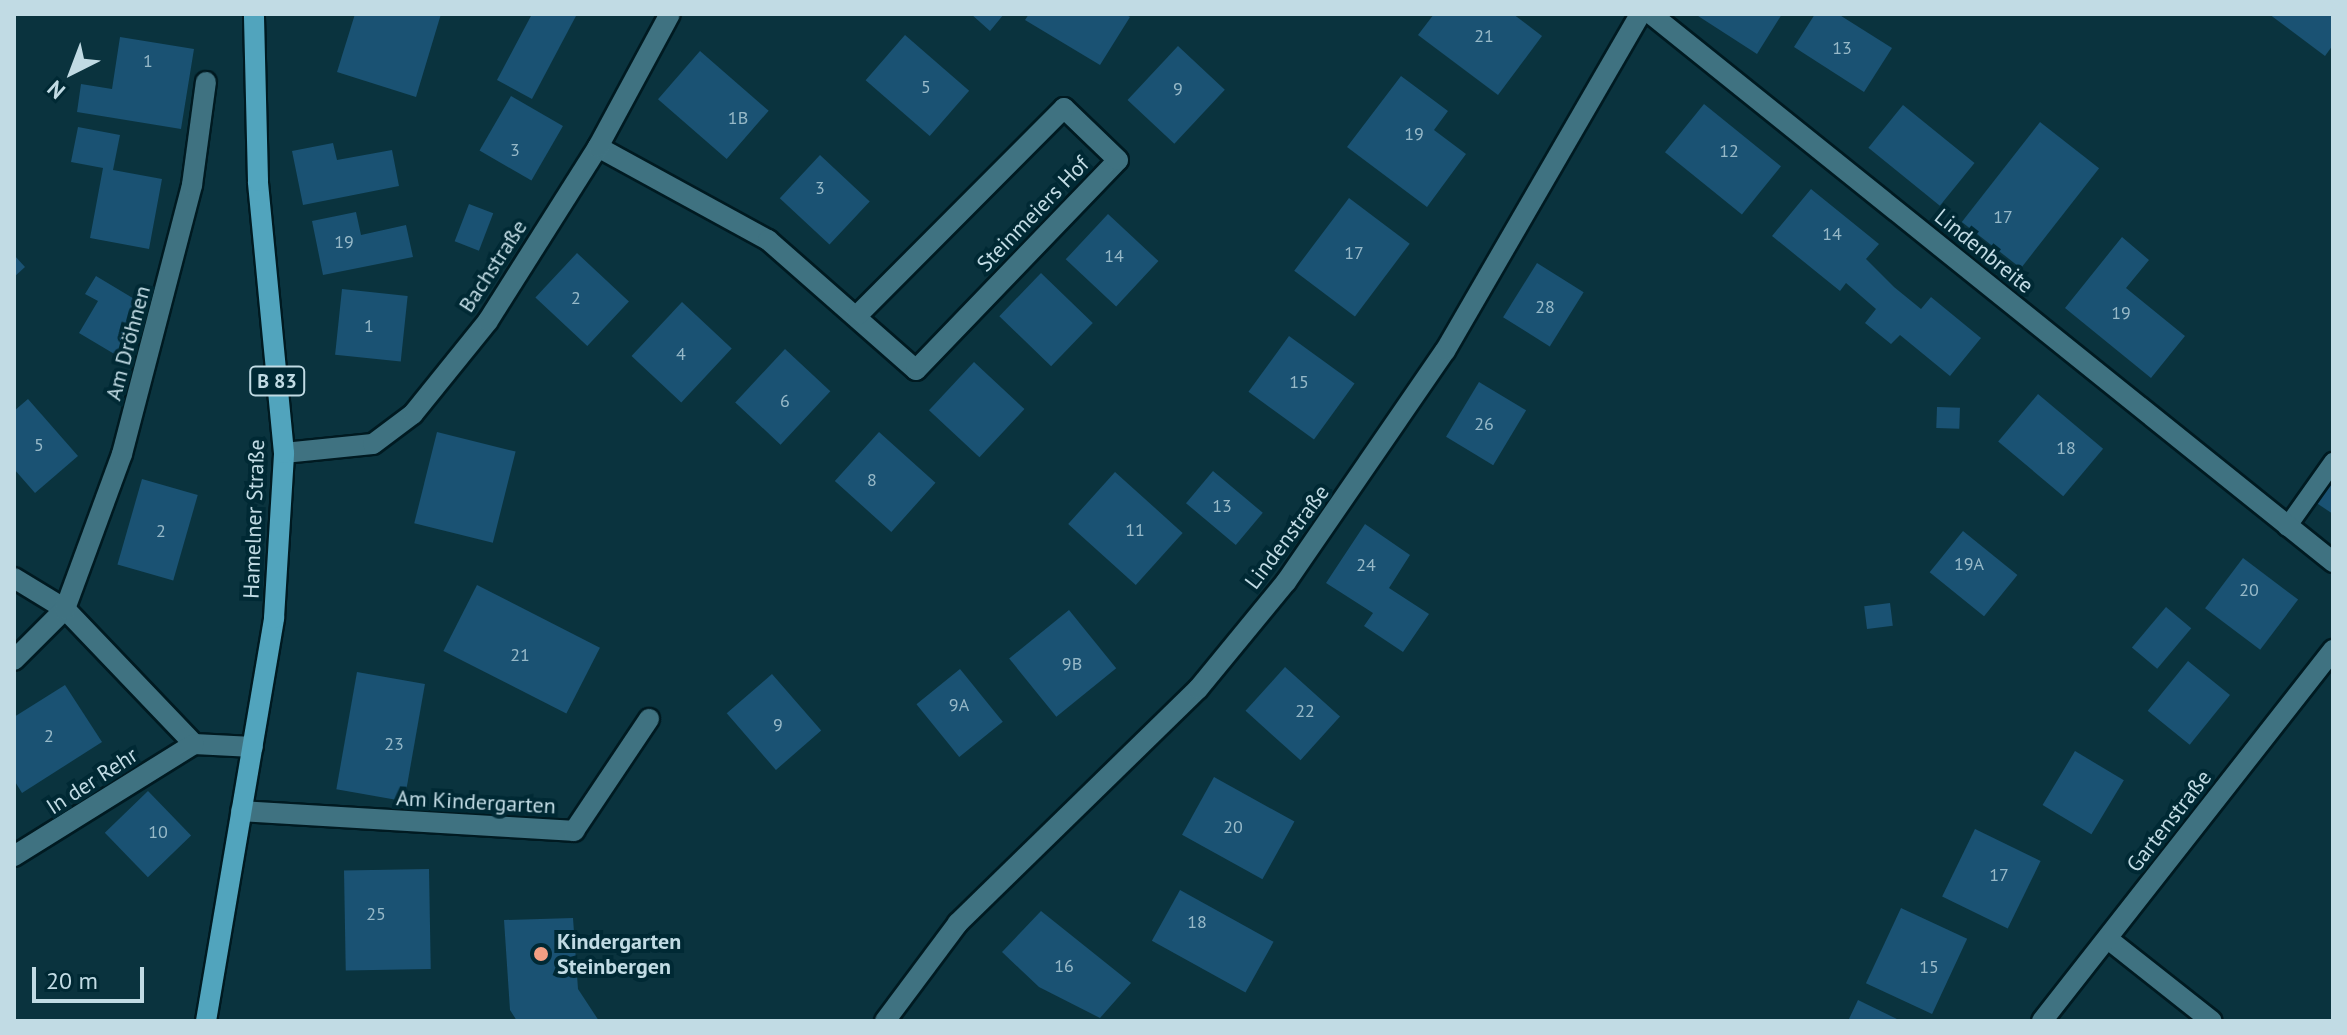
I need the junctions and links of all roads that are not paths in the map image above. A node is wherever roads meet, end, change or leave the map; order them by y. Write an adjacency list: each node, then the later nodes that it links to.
1 (254, 14): 8 (main road, Hamelner Straße / B 83)
2 (670, 14): 6 (street, Bachstraße)
3 (1640, 14): 23 (street, Lindenstraße)
4 (1651, 14): 10 (street, Lindenbreite)
5 (206, 82): 13 (street, Am Dröhnen)
6 (598, 147): 7 (street, Steinmeiers Hof); 8 (street, Bachstraße)
7 (858, 315): 7 (street, Steinmeiers Hof)
8 (284, 453): 18 (main road, Hamelner Straße / B 83)
9 (2333, 462): 10 (lane)
10 (2287, 527): 11 (street, Lindenbreite)
11 (2333, 562)
12 (14, 578): 13 (street)
13 (65, 609): 15 (street, Am Dröhnen); 17 (street)
14 (2333, 650): 21 (street, Gartenstraße)
15 (14, 660)
16 (649, 719): 19 (street, Am Kindergarten)
17 (194, 744): 18 (street); 20 (street, In der Rehr)
18 (253, 747): 19 (main road, Hamelner Straße / B 83)
19 (241, 811): 22 (main road, Hamelner Straße / B 83)
20 (14, 856)
21 (2108, 939): 24 (street, Gartenstraße); 25 (street)
22 (206, 1021)
23 (885, 1021)
24 (2042, 1021)
25 (2212, 1021)

